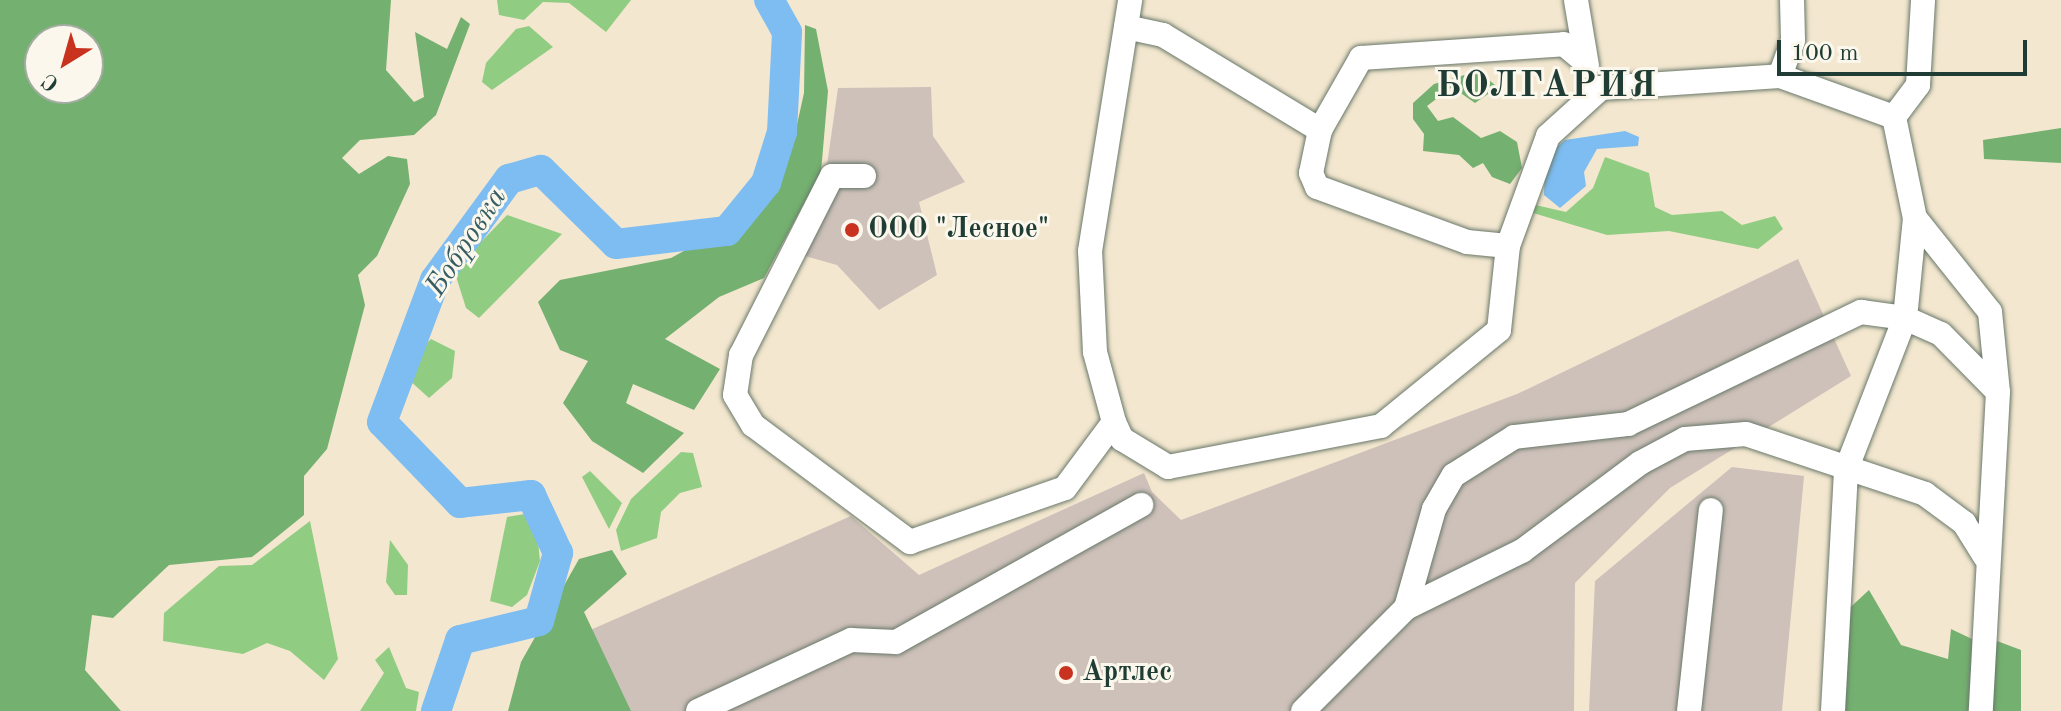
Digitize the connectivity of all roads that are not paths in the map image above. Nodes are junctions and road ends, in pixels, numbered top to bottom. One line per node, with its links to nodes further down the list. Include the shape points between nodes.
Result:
1 (1130, 0): 5 (street)
2 (1576, 0): 6 (street)
3 (1792, 0): 7 (street, via 1793,40)
4 (1923, 0): 9 (street, via 1918,85)
5 (1126, 27): 10 (street, via 1163,35); 16 (street, via 1090,251 1095,352)
6 (1582, 59): 8 (street); 10 (street, via 1564,44 1361,58)
7 (1780, 76): 8 (street); 9 (street)
8 (1601, 88): 13 (street, via 1548,136)
9 (1894, 117): 12 (street)
10 (1320, 130): 13 (street, via 1311,173 1317,187 1467,242)
11 (864, 176): 16 (street, via 832,176 741,355 735,395 753,425 910,542 1065,488)
12 (1915, 218): 14 (street); 15 (street, via 1990,312)
13 (1508, 246): 16 (street, via 1499,330 1381,426 1168,467 1122,439)
14 (1905, 318): 15 (street, via 1941,334); 17 (street); 21 (street, via 1861,312 1628,424 1514,437 1454,475 1434,509)
15 (1998, 392): 20 (street)
16 (1114, 422)
17 (1846, 470): 20 (street, via 1925,494 1964,523); 21 (street, via 1746,434 1685,439 1640,463 1522,551); 25 (street)
18 (1141, 505): 22 (street, via 896,642 851,640)
19 (1711, 510): 24 (street)
20 (1985, 557): 26 (street)
21 (1406, 608): 23 (street)
22 (698, 711)
23 (1303, 711)
24 (1689, 711)
25 (1833, 711)
26 (1981, 711)

